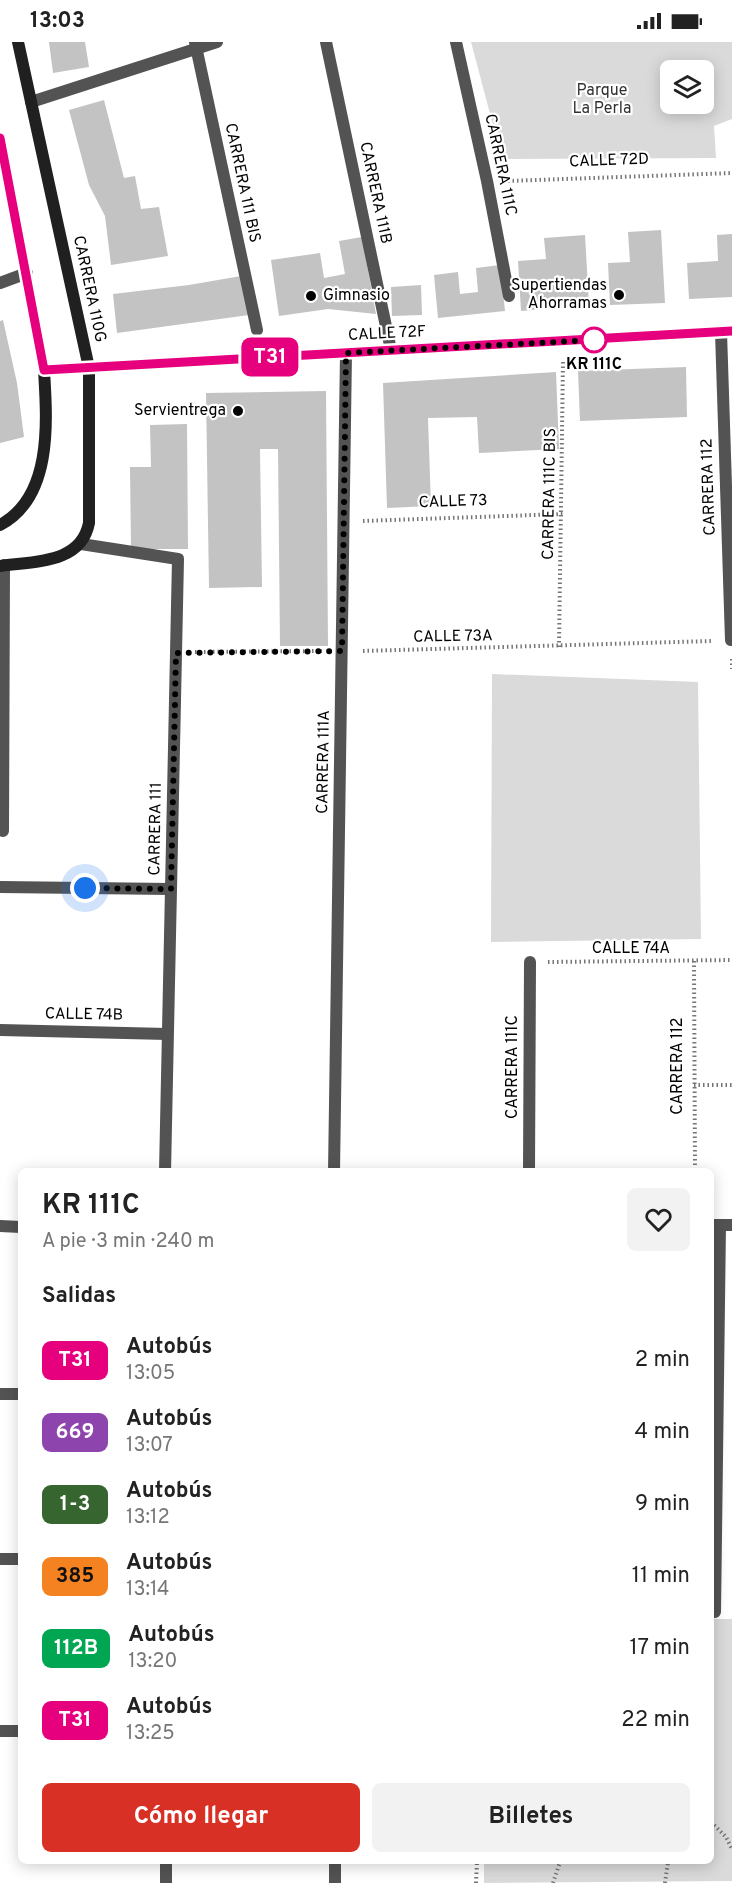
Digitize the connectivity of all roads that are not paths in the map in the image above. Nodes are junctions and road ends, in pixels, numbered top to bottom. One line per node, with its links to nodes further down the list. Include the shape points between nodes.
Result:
1 (18, 42): 6 (main road, CARRERA 110G)
2 (217, 42): 5 (street)
3 (326, 42): 13 (street, CARRERA 111B)
4 (456, 42): 10 (street, CARRERA 111C)
5 (196, 45): 6 (street); 11 (street, CARRERA 111 BIS)
6 (31, 102): 15 (main road, CARRERA 110G)
7 (0, 143): 8 (main road)
8 (27, 273): 9 (street); 16 (main road)
9 (0, 283)
10 (509, 296)
11 (257, 330)
12 (726, 332): 13 (main road, CALLE 72F); 20 (street, CARRERA 112)
13 (391, 350): 14 (main road, CALLE 72F)
14 (346, 353): 15 (main road, CALLE 72F); 28 (street, CARRERA 111A)
15 (89, 368): 16 (main road, CALLE 72F); 18 (main road, CARRERA 110G, via 90,523)
16 (44, 370): 17 (main road, via 46,407 41,465 27,503)
17 (0, 525)
18 (81, 544): 19 (main road, via 64,556); 23 (street, CARRERA 111, via 178,560)
19 (2, 566): 21 (street)
20 (731, 640)
21 (3, 831)
22 (0, 887): 23 (street)
23 (171, 889): 26 (street, CARRERA 111)
24 (530, 962): 29 (street, CARRERA 111C)
25 (0, 1030): 26 (street, CALLE 74B)
26 (167, 1034): 27 (street, CARRERA 111)
27 (165, 1168)
28 (334, 1168)
29 (529, 1168)
30 (721, 1225): 37 (street)
31 (0, 1226): 32 (street)
32 (18, 1227)
33 (0, 1394): 34 (street)
34 (18, 1394)
35 (0, 1558): 36 (street)
36 (18, 1559)
37 (715, 1612)
38 (0, 1731): 39 (street)
39 (18, 1731)
40 (166, 1864): 42 (street)
41 (335, 1864): 43 (street)
42 (166, 1883)
43 (335, 1883)

